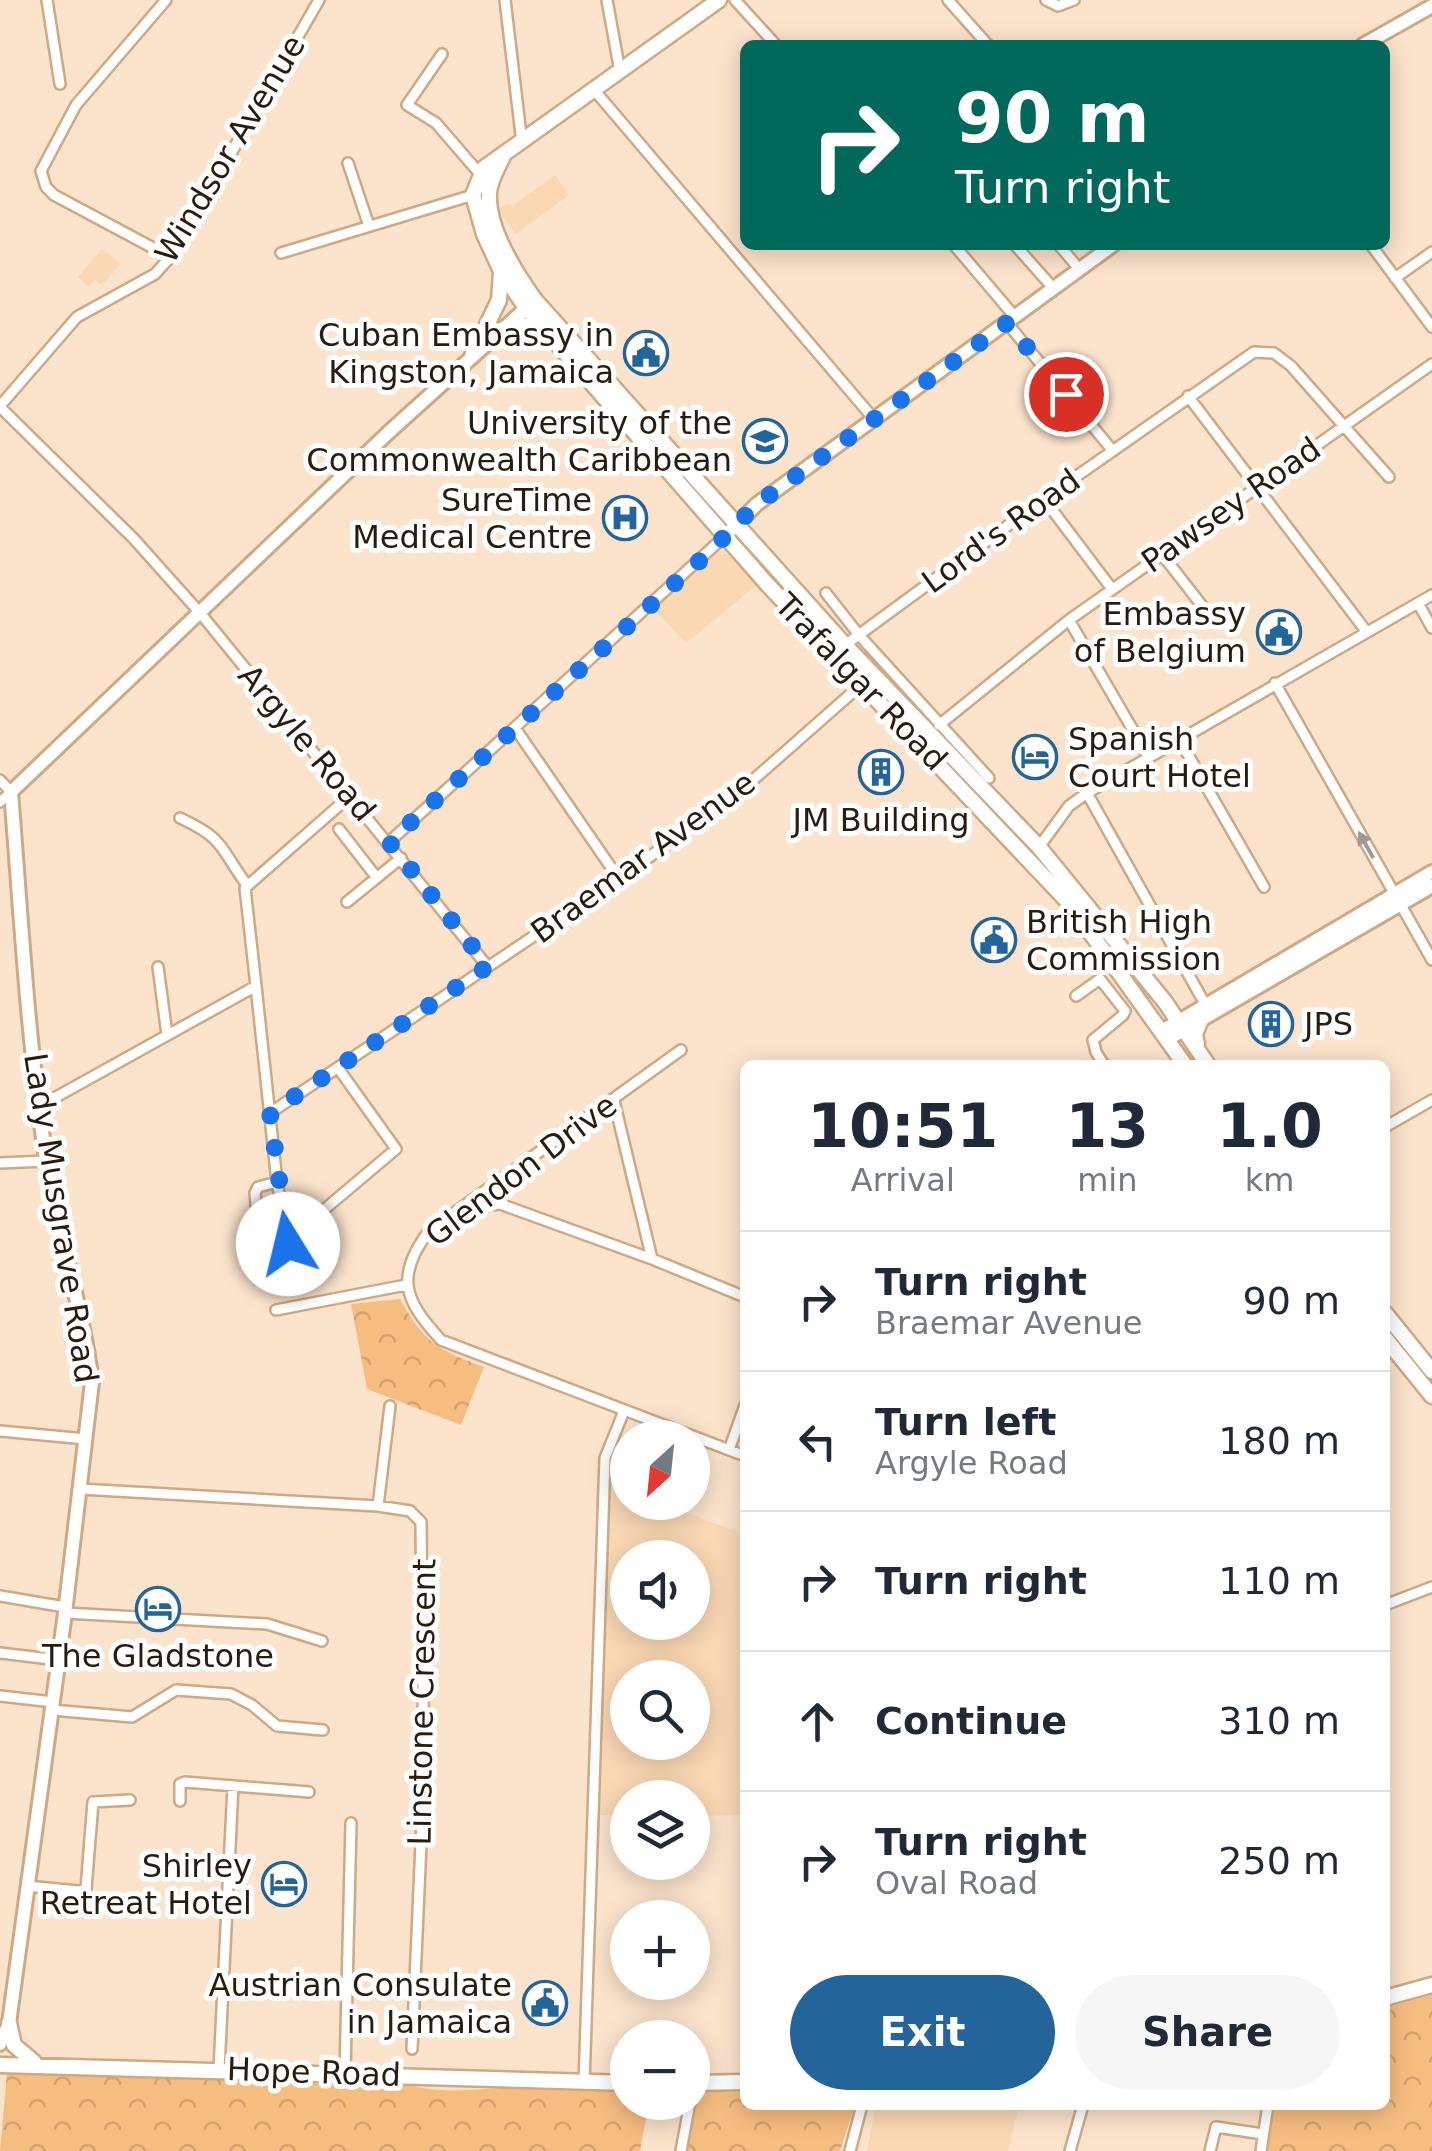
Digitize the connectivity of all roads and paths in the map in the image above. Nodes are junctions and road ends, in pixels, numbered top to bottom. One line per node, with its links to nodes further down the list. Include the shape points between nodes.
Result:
1 (47, 0): 17 (street)
2 (166, 0): 32 (street, via 76,105 41,171 54,195)
3 (319, 0): 32 (street, Windsor Avenue)
4 (505, 0): 19 (street)
5 (608, 0): 16 (street)
6 (719, 0): 16 (main road)
7 (735, 0): 12 (street)
8 (948, 0): 13 (street)
9 (1046, 0): 10 (street, via 1058,6)
10 (1074, 0)
11 (1432, 6): 14 (main road)
12 (771, 40)
13 (984, 40)
14 (1372, 40)
15 (442, 54): 22 (street, via 408,106 436,123)
16 (620, 72): 18 (main road)
17 (60, 84)
18 (595, 91): 19 (main road); 46 (street)
19 (522, 142): 20 (main road)
20 (504, 156): 22 (main road); 37 (main road, via 490,186 490,204)
21 (348, 163): 24 (street)
22 (480, 174): 23 (main road)
23 (474, 195): 24 (street); 34 (main road)
24 (369, 226): 31 (street)
25 (958, 250): 38 (street)
26 (1019, 250): 36 (street)
27 (1062, 250): 33 (street)
28 (1106, 250): 33 (main road)
29 (1374, 250): 35 (street)
30 (1432, 252): 35 (street)
31 (282, 254)
32 (170, 258): 45 (street, Windsor Avenue, via 155,274 70,324)
33 (1080, 270): 36 (main road)
34 (501, 271): 37 (main road); 42 (main road, via 500,300)
35 (1395, 278): 39 (street)
36 (1054, 289): 38 (main road)
37 (531, 304): 40 (main road); 41 (main road, Trafalgar Road); 52 (main road, Trafalgar Road)
38 (1011, 320): 46 (main road); 48 (street)
39 (1432, 327)
40 (501, 330): 41 (main road, via 530,326); 42 (main road)
41 (561, 349): 53 (main road, Trafalgar Road)
42 (472, 356): 59 (main road)
43 (1432, 364): 47 (street, Pawsey Road)
44 (1188, 396): 47 (street, Lord's Road, via 1254,352 1274,353); 48 (street, Lord's Road); 50 (street)
45 (0, 407): 59 (street, Argyle Road)
46 (874, 418): 52 (main road)
47 (1344, 426): 49 (street, Lord's Road); 50 (street, Pawsey Road)
48 (1113, 450): 51 (street, Lord's Road)
49 (1390, 477)
50 (1258, 485): 54 (street, Pawsey Road); 63 (street)
51 (1044, 499): 55 (street); 64 (street, Lord's Road)
52 (737, 524): 53 (main road); 65 (main road, Trafalgar Road)
53 (725, 536): 67 (main road, Trafalgar Road); 69 (street)
54 (1162, 553): 55 (street, Pawsey Road); 61 (street)
55 (1112, 589): 60 (street, Pawsey Road)
56 (826, 593): 64 (street)
57 (1432, 595): 58 (street)
58 (1418, 604): 62 (street); 63 (street)
59 (201, 614): 75 (street, Argyle Road); 76 (main road)
60 (1068, 620): 68 (street, Pawsey Road); 71 (street)
61 (1214, 621)
62 (1432, 628)
63 (1366, 631): 66 (street)
64 (858, 635): 65 (street, Lord's Road); 68 (street)
65 (845, 645): 80 (main road, Trafalgar Road)
66 (1275, 683): 70 (street); 88 (street, one-way to 66)
67 (862, 684): 84 (street, Braemar Avenue, via 744,788); 98 (main road, Trafalgar Road, via 1070,904)
68 (940, 724): 72 (street)
69 (514, 728): 79 (street); 84 (street)
70 (1178, 739): 71 (street); 87 (street)
71 (1148, 756): 74 (street)
72 (989, 778)
73 (0, 780): 76 (street)
74 (1087, 793): 80 (street); 96 (street)
75 (350, 796): 79 (street, Argyle Road); 85 (street)
76 (5, 797): 108 (main road, Lady Musgrave Road)
77 (180, 818): 85 (street, via 222,845)
78 (339, 829): 83 (street)
79 (389, 842): 81 (street, Argyle Road)
80 (1038, 847): 95 (main road)
81 (401, 858): 83 (street); 91 (street, Argyle Road)
82 (1432, 872): 88 (main road)
83 (376, 878): 89 (street)
84 (619, 880): 91 (street, Braemar Avenue)
85 (247, 885): 93 (street)
86 (1432, 886): 88 (main road)
87 (1264, 888)
88 (1397, 900): 90 (street); 96 (main road)
89 (347, 902)
90 (1432, 960)
91 (488, 966): 105 (street, Braemar Avenue)
92 (158, 967): 99 (street)
93 (256, 986): 99 (street); 109 (street)
94 (1076, 996): 101 (street, via 1100,980 1125,1010 1093,1040)
95 (1165, 1002): 96 (main road, via 1178,1011); 97 (main road)
96 (1202, 1010): 97 (main road); 103 (main road, via 1195,1034)
97 (1182, 1024): 98 (main road); 104 (main road)
98 (1165, 1035): 102 (main road, Trafalgar Road)
99 (168, 1036): 108 (street)
100 (681, 1050): 107 (street, Glendon Drive)
101 (1101, 1060)
102 (1182, 1060)
103 (1205, 1060)
104 (1205, 1060)
105 (338, 1068): 109 (street, Braemar Avenue); 114 (street, via 396,1150)
106 (1432, 1100): 110 (street)
107 (614, 1101): 115 (street, Glendon Drive); 116 (street)
108 (38, 1107): 111 (main road, Lady Musgrave Road)
109 (270, 1113): 113 (street)
110 (1390, 1124)
111 (46, 1160): 112 (street); 128 (main road, Lady Musgrave Road, via 88,1347)
112 (0, 1163)
113 (277, 1182): 113 (street, via 288,1244 263,1250 255,1193)
114 (326, 1208)
115 (464, 1208): 116 (street, via 500,1204); 117 (street, Glendon Drive, via 415,1249)
116 (652, 1259): 118 (street)
117 (406, 1285): 119 (street); 125 (street, Glendon Drive, via 416,1314 441,1340)
118 (740, 1295)
119 (276, 1310)
120 (1390, 1319): 122 (main road)
121 (1390, 1344): 123 (main road)
122 (1432, 1371)
123 (1432, 1396)
124 (390, 1406): 132 (street)
125 (624, 1411): 129 (street); 159 (street, via 605,1458)
126 (740, 1419): 129 (street)
127 (0, 1431): 128 (street)
128 (86, 1440): 131 (main road, Lady Musgrave Road)
129 (729, 1450): 130 (street)
130 (740, 1454)
131 (80, 1489): 132 (street, Linstone Crescent); 136 (main road, Lady Musgrave Road)
132 (378, 1506): 153 (street, Linstone Crescent, via 410,1511 424,1530 424,1774)
133 (1432, 1587): 135 (street)
134 (0, 1596): 136 (street)
135 (1390, 1603)
136 (65, 1610): 137 (street, via 267,1624); 139 (main road, Lady Musgrave Road)
137 (322, 1641)
138 (0, 1652): 139 (street)
139 (59, 1660): 141 (main road, Lady Musgrave Road)
140 (0, 1696): 141 (street)
141 (52, 1706): 142 (street, via 132,1717 176,1690 213,1693 242,1699 277,1726); 148 (main road, Lady Musgrave Road)
142 (322, 1730)
143 (232, 1786): 144 (street); 146 (street, via 182,1783); 156 (street)
144 (309, 1792)
145 (130, 1800): 148 (street, via 93,1802 86,1888)
146 (180, 1800)
147 (350, 1823): 157 (street)
148 (27, 1886): 151 (main road, Lady Musgrave Road)
149 (1432, 1985): 150 (main road)
150 (1390, 1997)
151 (9, 2023): 152 (main road, Lady Musgrave Road); 155 (main road, via 21,2054)
152 (0, 2044)
153 (412, 2049)
154 (0, 2064): 155 (main road, Hope Road)
155 (41, 2064): 156 (main road, Hope Road)
156 (219, 2069): 157 (main road, Hope Road)
157 (345, 2073): 159 (main road, Hope Road)
158 (740, 2082): 161 (main road)
159 (584, 2083): 160 (main road, Hope Road)
160 (610, 2083)
161 (710, 2083)
162 (861, 2110): 168 (street)
163 (1082, 2110): 169 (street)
164 (1267, 2110): 166 (street)
165 (687, 2120): 167 (street)
166 (1264, 2134): 170 (street, via 1216,2127); 171 (street)
167 (681, 2151)
168 (850, 2151)
169 (1070, 2151)
170 (1210, 2151)
171 (1261, 2151)

